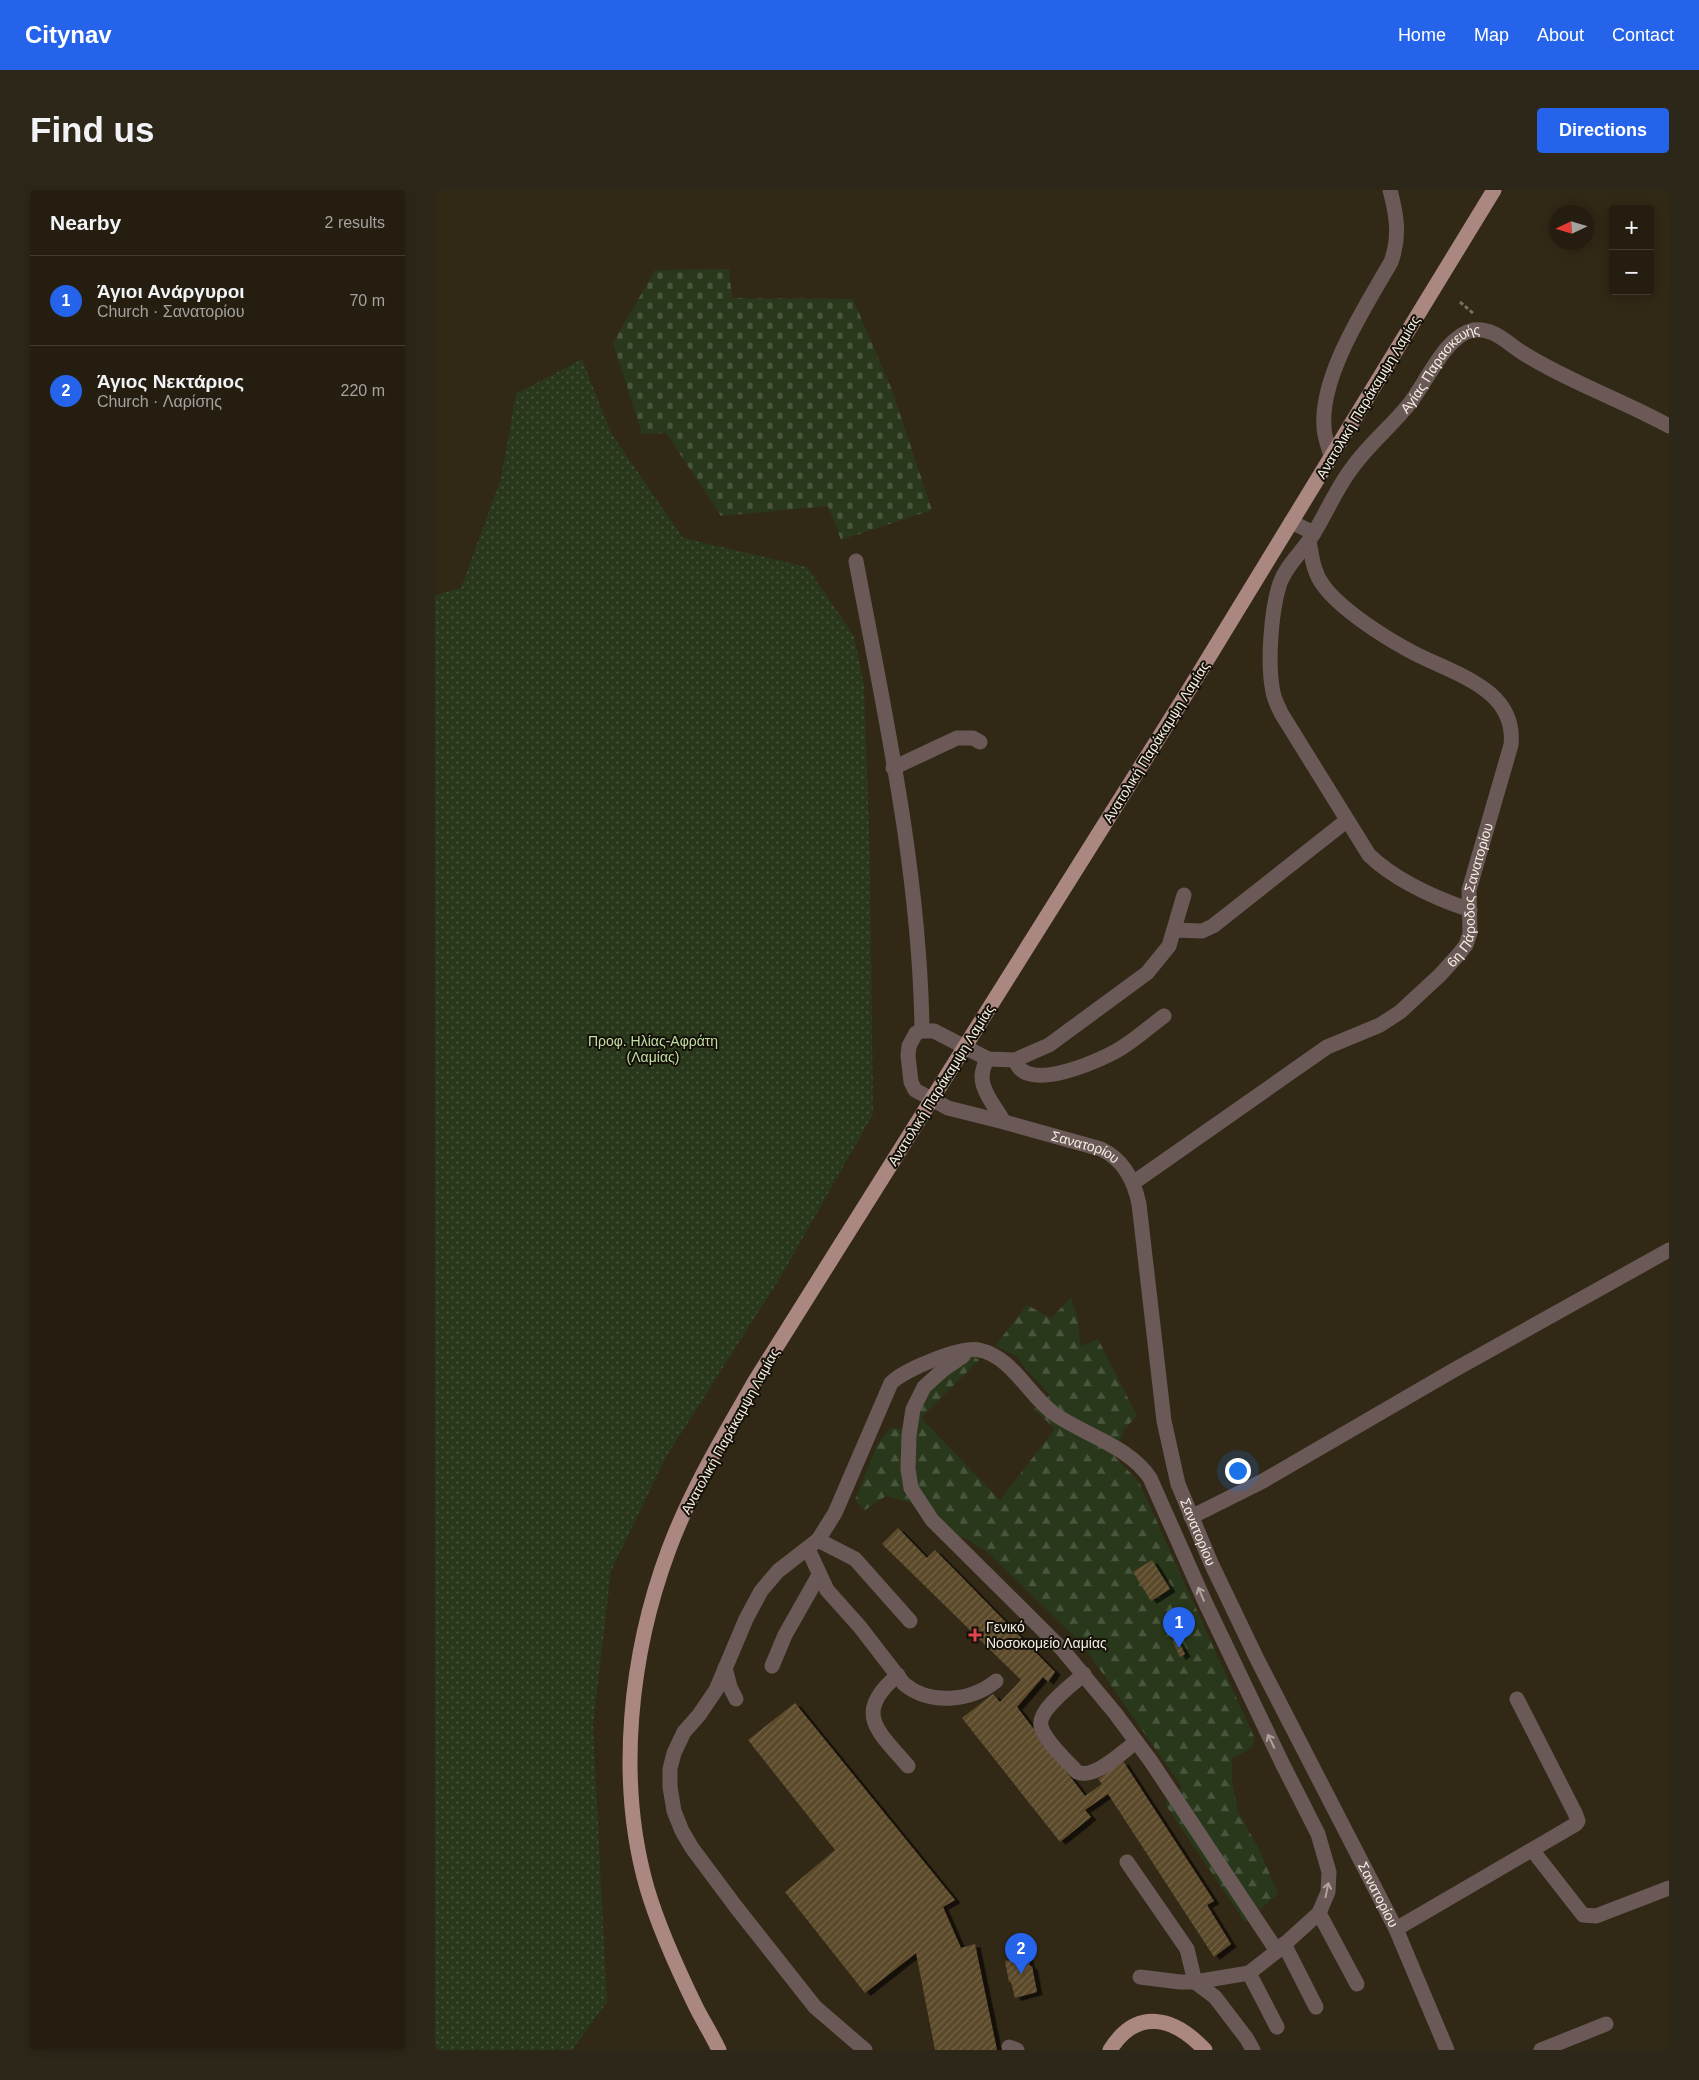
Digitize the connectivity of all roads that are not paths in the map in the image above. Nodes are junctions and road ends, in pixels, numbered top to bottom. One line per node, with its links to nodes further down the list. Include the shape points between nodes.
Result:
1 (1390, 190): 4 (street, via 1398,222 1396,250 1348,338 1335,371 1324,410 1324,428)
2 (1494, 190): 4 (main road, Ανατολική Παράκαμψη Λαμίας)
3 (1669, 426): 6 (street, Αγίας Παρασκευής, via 1539,362 1494,333 1473,330 1459,337 1441,357 1411,402 1364,452 1342,482)
4 (1331, 457): 5 (main road, Ανατολική Παράκαμψη Λαμίας)
5 (1291, 522): 6 (street); 16 (main road, Ανατολική Παράκαμψη Λαμίας)
6 (1311, 538): 12 (street, Αγίας Παρασκευής, via 1286,570 1275,600 1271,659 1275,700 1369,855 1384,868 1420,888); 12 (street, 6η Πάροδος Σανατορίου, via 1313,566 1327,590 1398,644 1483,687 1509,719 1513,730 1511,745 1469,890)
7 (856, 561): 9 (street)
8 (980, 742): 9 (street, via 973,738 957,738)
9 (893, 768): 15 (street, via 915,907)
10 (1341, 825): 13 (street, via 1213,926 1202,931)
11 (1184, 895): 13 (street)
12 (1470, 910): 20 (street, 6η Πάροδος Σανατορίου, via 1470,933 1463,949 1440,976 1400,1012 1381,1024 1327,1047)
13 (1174, 930): 18 (street, via 1169,946 1159,960 1132,986 1049,1046)
14 (1164, 1016): 18 (street, via 1108,1056 1054,1074 1027,1075)
15 (922, 1030): 16 (street, via 934,1031); 19 (street, Σανατορίου, via 916,1033 909,1046 909,1073 915,1090 948,1108)
16 (965, 1047): 17 (street); 53 (main road, Ανατολική Παράκαμψη Λαμίας, via 781,1338 726,1433 669,1548 650,1608 637,1670 633,1711 631,1783 635,1829 654,1911 696,2008)
17 (988, 1059): 18 (street); 19 (street, via 982,1068 981,1078)
18 (1015, 1060)
19 (1004, 1122): 20 (street, Σανατορίου, via 1101,1149 1120,1162)
20 (1133, 1183): 23 (street, Σανατορίου, via 1139,1204 1157,1372)
21 (1669, 1250): 25 (street, via 1263,1482)
22 (978, 1349): 24 (street, via 1003,1362 1051,1411 1135,1460); 26 (street, via 951,1354 905,1373 891,1383 835,1513); 31 (street, via 960,1357 924,1387 913,1409 908,1470 911,1488 932,1520)
23 (1173, 1466): 24 (street); 25 (street, Σανατορίου)
24 (1150, 1478): 41 (street, one-way to 24, via 1328,1892 1329,1872 1318,1834 1205,1602)
25 (1191, 1517): 42 (street, Σανατορίου, via 1257,1659)
26 (813, 1544): 27 (street); 28 (street, via 855,1558); 30 (street, via 778,1571 761,1591)
27 (819, 1575): 29 (street, via 785,1635); 32 (street, via 832,1597)
28 (910, 1621)
29 (772, 1666)
30 (725, 1668): 34 (street); 54 (street, via 716,1690 684,1732 674,1753 670,1787 675,1811 692,1848 736,1908 815,2007)
31 (1084, 1674): 36 (street); 36 (street, via 1043,1713 1040,1724 1044,1733 1077,1772 1084,1774 1093,1773)
32 (898, 1675): 33 (street, via 920,1694 944,1698 959,1698 979,1692); 37 (street, via 875,1700 873,1717 880,1733)
33 (996, 1681)
34 (736, 1699)
35 (1517, 1699): 38 (street, via 1578,1821)
36 (1136, 1742): 43 (street)
37 (908, 1766)
38 (1533, 1851): 40 (street, via 1583,1914 1596,1916); 42 (street)
39 (1127, 1862): 47 (street, via 1187,1949)
40 (1669, 1888)
41 (1319, 1913): 43 (street); 48 (street)
42 (1396, 1929): 58 (street, Σανατορίου)
43 (1281, 1948): 44 (street); 50 (street)
44 (1249, 1973): 46 (street); 52 (street)
45 (1140, 1977): 47 (street)
46 (1225, 1977): 47 (street); 49 (street)
47 (1195, 1982): 49 (street)
48 (1357, 1984)
49 (1215, 1997): 57 (street)
50 (1316, 2007)
51 (1606, 2024): 59 (street)
52 (1277, 2027)
53 (719, 2047)
54 (865, 2050)
55 (1110, 2050): 56 (main road, via 1125,2031 1150,2022 1179,2028)
56 (1205, 2050)
57 (1253, 2050)
58 (1447, 2050)
59 (1541, 2050)

